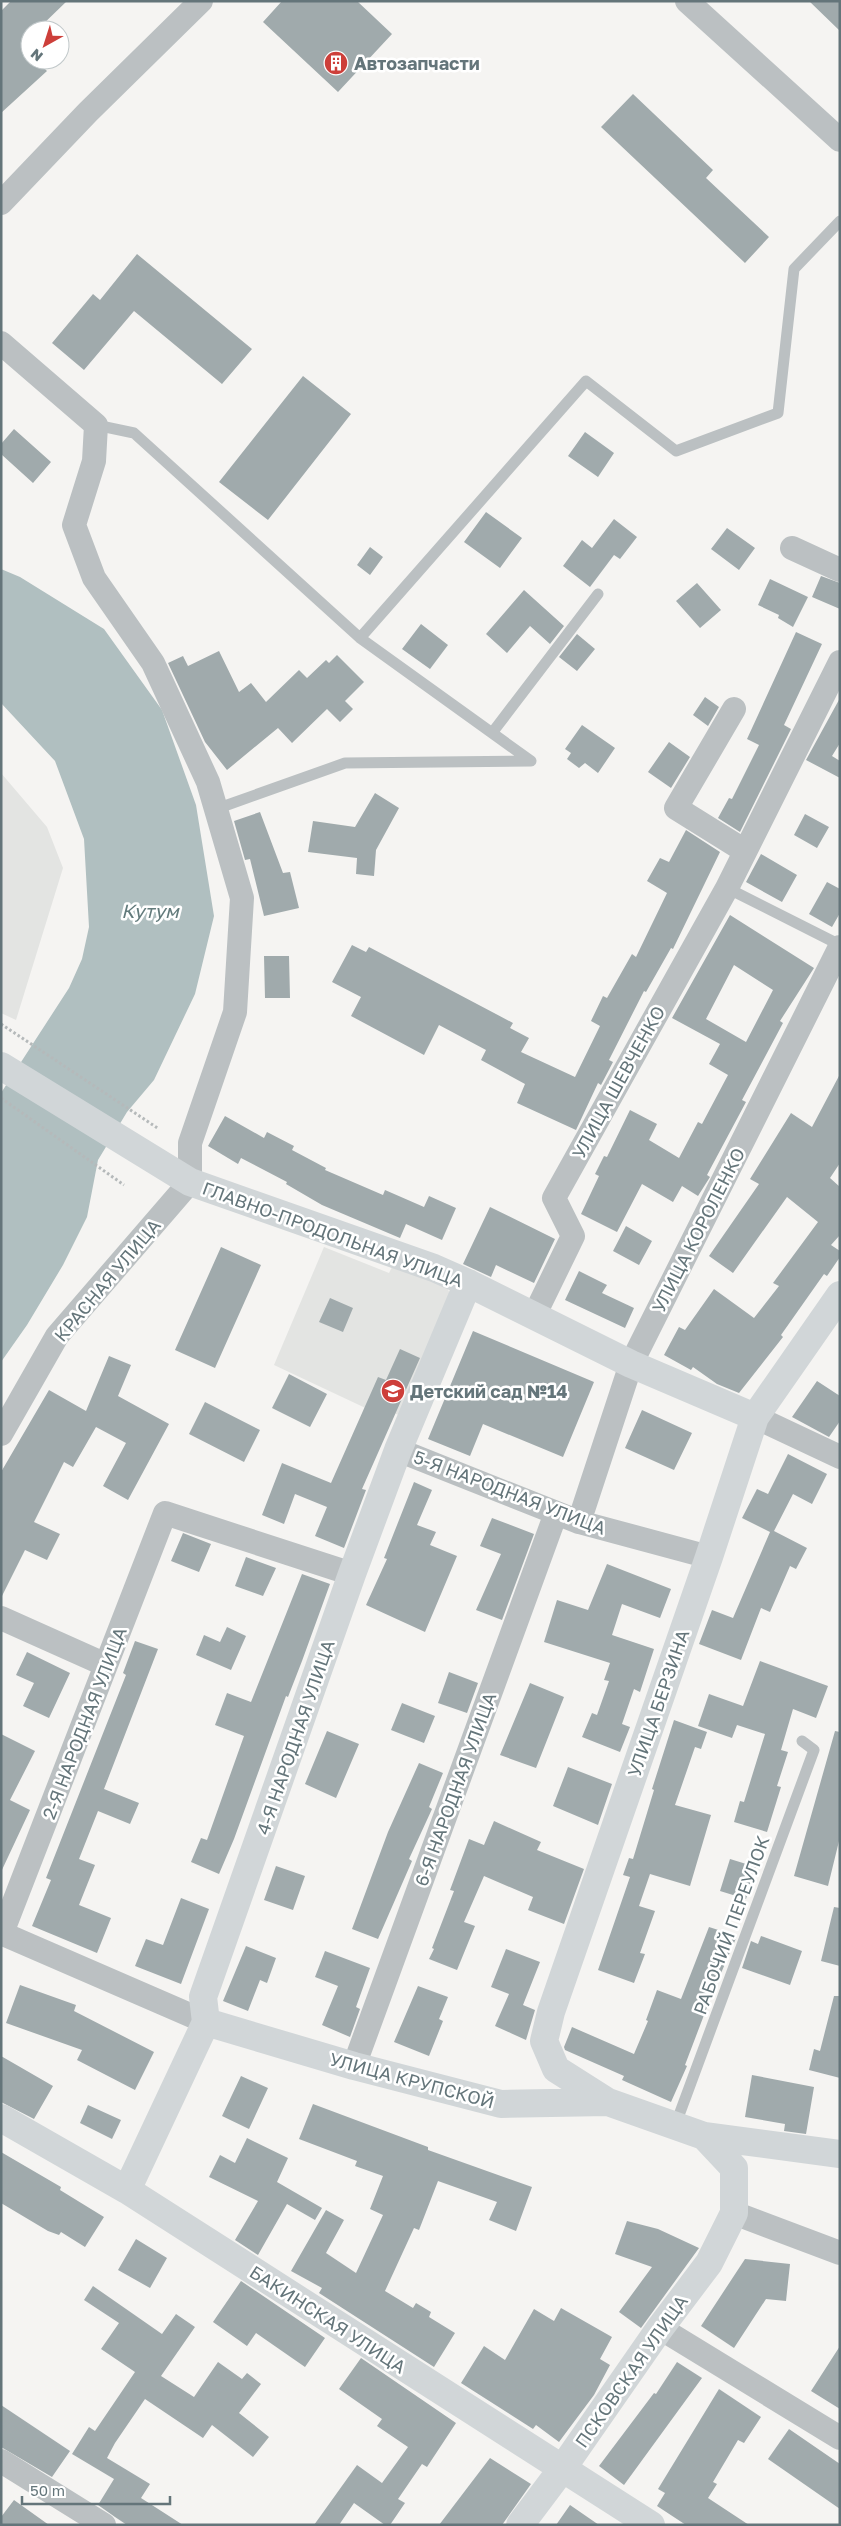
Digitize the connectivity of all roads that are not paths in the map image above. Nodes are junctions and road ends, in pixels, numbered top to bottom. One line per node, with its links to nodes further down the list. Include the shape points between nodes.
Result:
1 (201, 1): 4 (street)
2 (687, 1): 3 (street)
3 (840, 140)
4 (1, 203)
5 (840, 221): 11 (lane, via 794,269 778,413 676,451 586,382)
6 (1, 343): 7 (street)
7 (96, 425): 11 (lane, via 134,433); 15 (street, via 94,461 74,525 94,578 153,663 208,782)
8 (792, 548): 9 (street)
9 (840, 570)
10 (598, 594): 14 (lane)
11 (360, 638): 14 (lane)
12 (840, 662): 16 (street, УЛИЦА ШЕВЧЕНКО)
13 (734, 709): 16 (street, via 676,808)
14 (492, 733): 15 (lane, via 531,761 345,763)
15 (216, 809): 20 (street, via 242,898 235,1012 190,1143)
16 (745, 851): 17 (street, УЛИЦА ШЕВЧЕНКО)
17 (727, 888): 18 (lane); 23 (street, УЛИЦА ШЕВЧЕНКО, via 554,1198 573,1236)
18 (840, 946): 24 (street, УЛИЦА КОРОЛЕНКО)
19 (1, 1066): 20 (street, ГЛАВНО-ПРОДОЛЬНАЯ УЛИЦА)
20 (190, 1182): 21 (street, ГЛАВНО-ПРОДОЛЬНАЯ УЛИЦА); 26 (street, КРАСНАЯ УЛИЦА, via 57,1336)
21 (468, 1283): 23 (street, ГЛАВНО-ПРОДОЛЬНАЯ УЛИЦА); 27 (street, 4-Я НАРОДНАЯ УЛИЦА)
22 (840, 1294): 25 (street, УЛИЦА БЕРЗИНА)
23 (534, 1316): 24 (street, ГЛАВНО-ПРОДОЛЬНАЯ УЛИЦА)
24 (631, 1364): 25 (street, ГЛАВНО-ПРОДОЛЬНАЯ УЛИЦА); 30 (street, УЛИЦА КОРОЛЕНКО)
25 (755, 1417): 28 (street, ГЛАВНО-ПРОДОЛЬНАЯ УЛИЦА); 31 (street, УЛИЦА БЕРЗИНА)
26 (1, 1434)
27 (398, 1450): 29 (street, 5-Я НАРОДНАЯ УЛИЦА); 32 (street, 4-Я НАРОДНАЯ УЛИЦА)
28 (840, 1457)
29 (556, 1512): 30 (street, 5-Я НАРОДНАЯ УЛИЦА); 38 (street, 6-Я НАРОДНАЯ УЛИЦА)
30 (579, 1522): 31 (street, 5-Я НАРОДНАЯ УЛИЦА)
31 (709, 1557): 39 (street, УЛИЦА БЕРЗИНА, via 551,2012 544,2041 556,2069)
32 (352, 1574): 34 (street, 2-Я НАРОДНАЯ УЛИЦА, via 165,1513); 37 (street, 4-Я НАРОДНАЯ УЛИЦА, via 203,1997)
33 (1, 1618): 34 (street)
34 (106, 1665): 36 (street, 2-Я НАРОДНАЯ УЛИЦА)
35 (802, 1741): 41 (lane, РАБОЧИЙ ПЕРЕУЛОК, via 814,1750)
36 (2, 1933): 37 (street, УЛИЦА КРУПСКОЙ)
37 (206, 2022): 38 (street, УЛИЦА КРУПСКОЙ); 44 (street)
38 (354, 2066): 39 (street, УЛИЦА КРУПСКОЙ, via 501,2104)
39 (608, 2102): 41 (street, УЛИЦА КРУПСКОЙ)
40 (1, 2118): 44 (street, БАКИНСКАЯ УЛИЦА)
41 (676, 2126): 42 (street, УЛИЦА КРУПСКОЙ)
42 (704, 2136): 43 (street, УЛИЦА КРУПСКОЙ); 45 (street, via 734,2168)
43 (840, 2154)
44 (127, 2190): 50 (street, БАКИНСКАЯ УЛИЦА)
45 (734, 2213): 46 (street); 47 (street, ПСКОВСКАЯ УЛИЦА, via 709,2262)
46 (840, 2253)
47 (660, 2328): 48 (street); 50 (street, ПСКОВСКАЯ УЛИЦА)
48 (840, 2438)
49 (1, 2460): 51 (street)
50 (562, 2469): 52 (street, ПСКОВСКАЯ УЛИЦА); 53 (street, БАКИНСКАЯ УЛИЦА)
51 (104, 2525)
52 (520, 2525)
53 (651, 2525)

